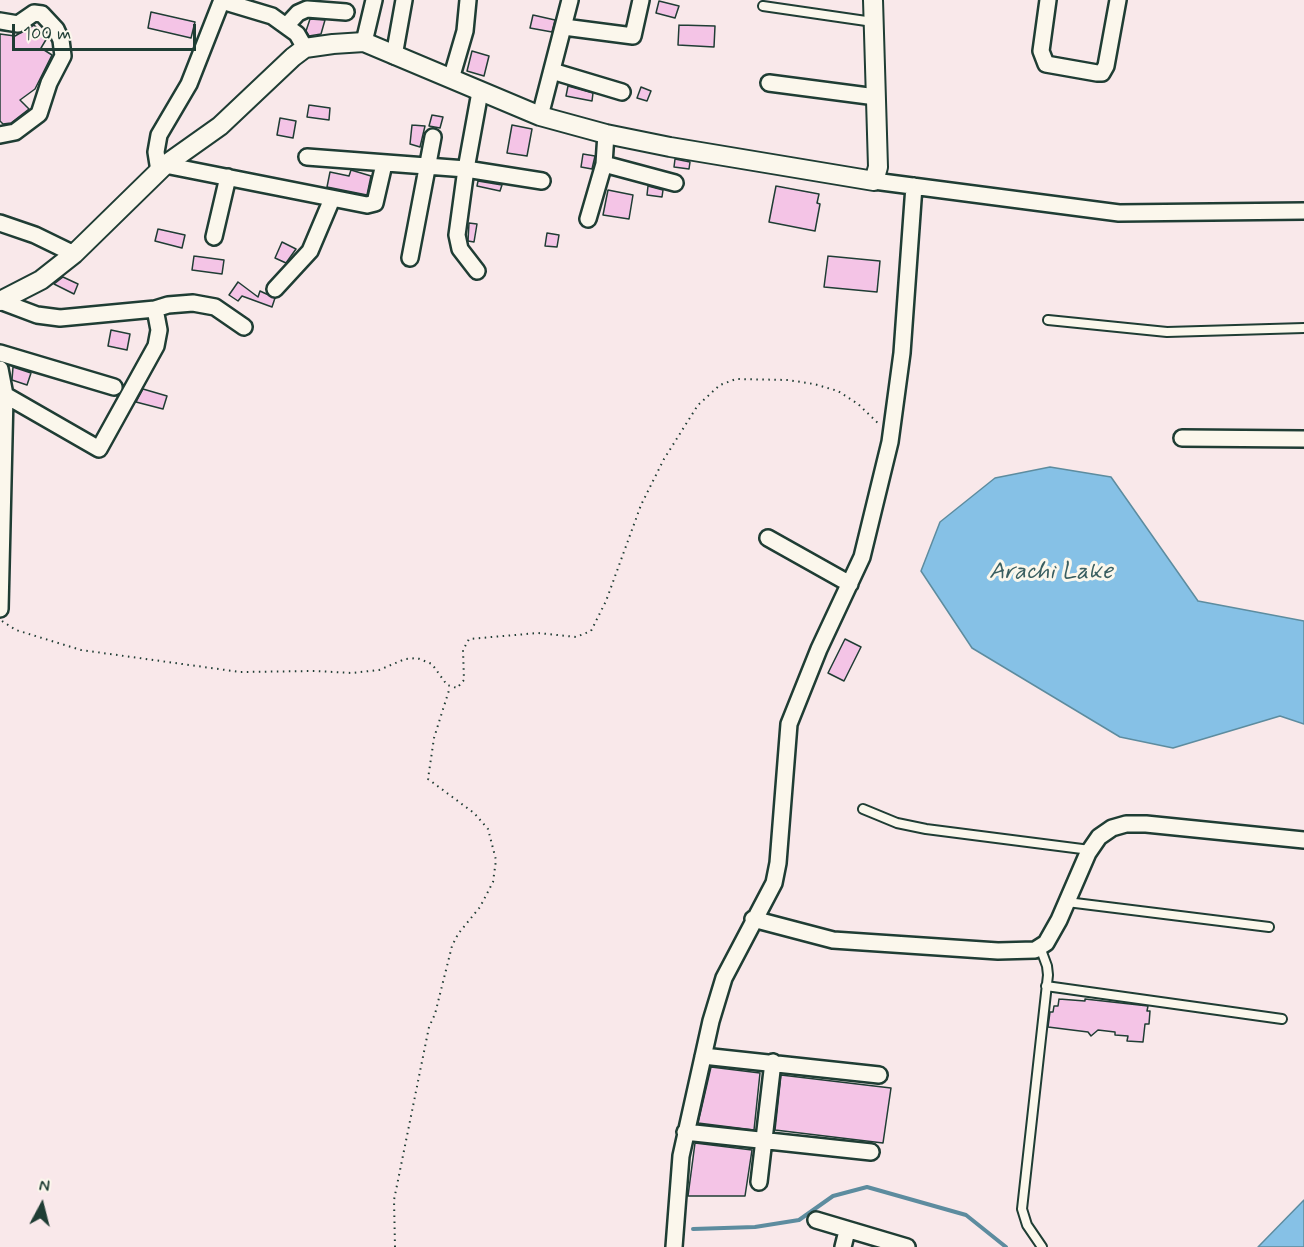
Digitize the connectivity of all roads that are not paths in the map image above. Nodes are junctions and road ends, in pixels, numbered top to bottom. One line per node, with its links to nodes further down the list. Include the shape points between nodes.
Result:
1 (374, 0): 16 (street)
2 (404, 0): 18 (street)
3 (468, 0): 20 (street, via 465,32)
4 (570, 0): 15 (street)
5 (641, 0): 15 (street, via 633,36)
6 (873, 0): 13 (street)
7 (1048, 0): 8 (street, via 1041,51 1046,64 1102,73)
8 (1118, 0)
9 (222, 1): 14 (street, via 272,16); 33 (street, via 189,84 159,135 156,152)
10 (763, 6): 13 (lane)
11 (346, 12): 14 (street, via 307,9)
12 (0, 21): 27 (street, via 18,24 34,13 42,14 56,29 63,56 39,114 15,132)
13 (873, 22): 24 (street)
14 (286, 26): 17 (street, via 297,34)
15 (564, 27): 19 (street)
16 (364, 42): 17 (street); 18 (street)
17 (305, 48): 33 (street, via 220,126)
18 (394, 56): 20 (street)
19 (552, 71): 23 (street); 25 (street)
20 (451, 79): 22 (street)
21 (769, 83): 24 (street)
22 (480, 92): 25 (street); 34 (street)
23 (622, 92)
24 (876, 97): 37 (street, via 878,166)
25 (540, 116): 26 (street)
26 (606, 134): 31 (street); 37 (street)
27 (0, 135)
28 (433, 137): 32 (street)
29 (307, 157): 30 (street)
30 (384, 164): 32 (street); 40 (street, via 375,203)
31 (604, 164): 38 (street); 42 (street)
32 (427, 167): 34 (street); 46 (street)
33 (162, 168): 35 (street); 45 (street)
34 (466, 169): 36 (street); 47 (street, via 458,243)
35 (228, 177): 40 (street); 44 (street)
36 (542, 181)
37 (874, 181): 39 (street)
38 (675, 183)
39 (914, 186): 41 (street, via 1119,213); 61 (street, via 904,331 891,435 872,522)
40 (332, 199): 48 (street, via 310,251)
41 (1304, 211)
42 (588, 219)
43 (0, 223): 45 (street)
44 (214, 237)
45 (74, 254): 49 (street, via 41,280)
46 (410, 258)
47 (477, 271)
48 (275, 290)
49 (0, 301): 50 (street, via 37,315 60,318)
50 (156, 309): 52 (street, via 193,303 215,307); 57 (street, via 156,346 99,449)
51 (1048, 320): 53 (lane, via 1167,332)
52 (244, 327)
53 (1304, 328)
54 (0, 353): 56 (street)
55 (0, 369): 57 (street)
56 (114, 387)
57 (5, 395): 62 (street)
58 (1182, 438): 59 (street)
59 (1304, 440)
60 (768, 538): 61 (street)
61 (850, 584): 67 (street, via 789,724 778,863 774,883)
62 (0, 609)
63 (863, 809): 65 (lane, via 897,823 926,829)
64 (1304, 840): 65 (street, via 1126,824 1099,837)
65 (1090, 850): 66 (street)
66 (1067, 902): 68 (lane); 69 (street, via 1046,943)
67 (753, 919): 69 (street, via 833,940 998,951); 72 (street, via 724,978)
68 (1269, 927)
69 (1040, 947): 70 (lane, via 1047,966)
70 (1046, 986): 71 (lane); 84 (lane, via 1022,1209 1027,1225)
71 (1282, 1019)
72 (703, 1056): 73 (street); 75 (street)
73 (773, 1062): 74 (street); 76 (street)
74 (879, 1076)
75 (685, 1132): 76 (street); 81 (street)
76 (764, 1140): 77 (street); 78 (street)
77 (871, 1152)
78 (759, 1182)
79 (816, 1220): 80 (street)
80 (848, 1231): 82 (street); 83 (street)
81 (674, 1247)
82 (843, 1247)
83 (907, 1247)
84 (1042, 1247)

